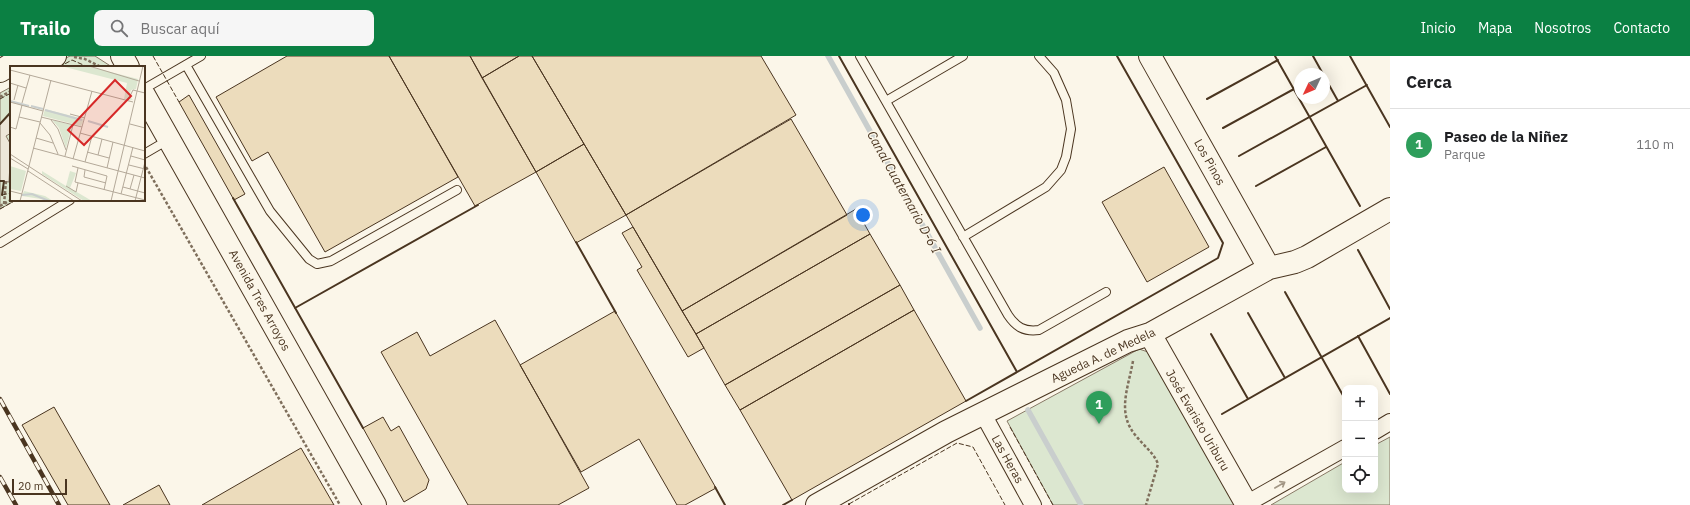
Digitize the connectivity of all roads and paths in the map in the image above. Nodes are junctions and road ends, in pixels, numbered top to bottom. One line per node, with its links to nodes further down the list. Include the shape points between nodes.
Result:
1 (25, 56): 13 (street)
2 (122, 56): 12 (street)
3 (201, 56): 9 (lane)
4 (860, 56): 20 (lane)
5 (963, 56): 20 (lane)
6 (1039, 56): 31 (lane, via 1054,73 1066,100 1071,129 1066,158 1061,170 1046,187)
7 (63, 57): 10 (street); 11 (path, via 80,57)
8 (1154, 57): 33 (street, Los Pinos)
9 (186, 65): 16 (lane); 25 (lane, via 270,211 313,262 322,264 331,261)
10 (38, 66)
11 (99, 66)
12 (127, 66)
13 (0, 71)
14 (10, 81): 15 (street)
15 (0, 87)
16 (145, 88)
17 (10, 92): 18 (path)
18 (0, 97)
19 (145, 97): 21 (street, Avenida Tres Arroyos)
20 (886, 101): 31 (lane)
21 (169, 139): 22 (lane); 42 (street, Avenida Tres Arroyos)
22 (145, 153)
23 (145, 165): 41 (path)
24 (6, 181): 28 (path)
25 (457, 190)
26 (10, 201): 28 (path)
27 (68, 201): 32 (lane)
28 (4, 204): 29 (path)
29 (0, 206)
30 (1390, 209): 33 (street, Agueda A. de Medela, via 1301,260)
31 (963, 237): 34 (lane, via 1008,315 1020,328 1033,331 1044,328)
32 (0, 243)
33 (1269, 268): 35 (street, Agueda A. de Medela)
34 (1106, 292)
35 (1150, 334): 37 (street, Agueda A. de Medela, via 1128,342); 46 (street, José Evaristo Uriburu)
36 (1134, 357): 45 (path, via 1125,415 1129,427 1158,464)
37 (983, 414): 43 (street, Agueda A. de Medela, via 938,436); 44 (street, Las Heras)
38 (1390, 422): 39 (street)
39 (1378, 429)
40 (1342, 450): 46 (street, one-way to 40)
41 (340, 505)
42 (375, 505)
43 (817, 505)
44 (1033, 505)
45 (1146, 505)
46 (1247, 505)

